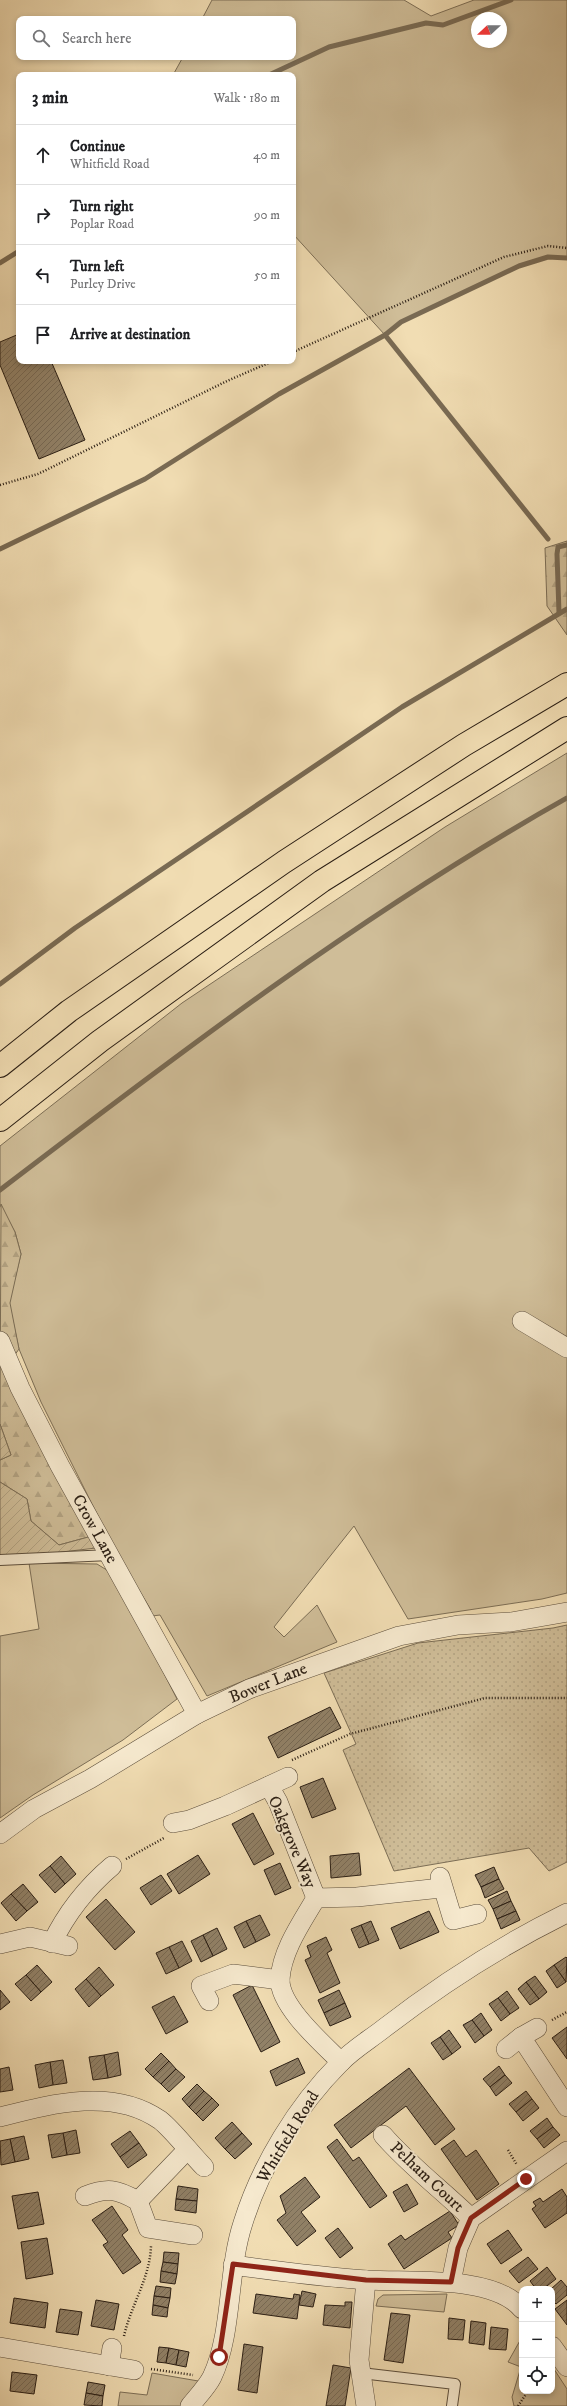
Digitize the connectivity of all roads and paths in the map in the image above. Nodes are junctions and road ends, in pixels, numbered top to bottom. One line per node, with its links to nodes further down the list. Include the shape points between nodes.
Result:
1 (567, 248): 2 (path, via 548,246 504,257)
2 (296, 351)
3 (267, 364): 4 (path, via 38,474)
4 (0, 485)
5 (567, 684): 7 (highway, via 464,745 284,862 69,1011)
6 (567, 728): 8 (highway, via 322,881 100,1041)
7 (0, 1066)
8 (0, 1120)
9 (522, 1321): 11 (street)
10 (0, 1341): 12 (street, Crow Lane, via 20,1388 60,1466)
11 (567, 1348)
12 (110, 1555): 13 (lane); 16 (street, Crow Lane)
13 (0, 1560)
14 (567, 1612): 16 (street, Bower Lane, via 511,1622 458,1625 399,1636 249,1689)
15 (567, 1698): 17 (path, via 485,1698 350,1734 282,1764)
16 (197, 1714): 20 (street, Bower Lane, via 90,1779 34,1809)
17 (288, 1777): 18 (street, Oakgrove Way)
18 (269, 1786): 19 (street, Oakgrove Way); 22 (street, Oakgrove Way, via 278,1802)
19 (181, 1822): 21 (path, via 155,1845)
20 (0, 1834)
21 (112, 1866): 25 (street, via 85,1891 64,1919 60,1945 30,1937)
22 (316, 1898): 24 (street, Oakgrove Way, via 410,1893 419,1881 440,1877 452,1920); 26 (street, Oakgrove Way, via 284,1958)
23 (567, 1913): 31 (street, Whitfield Road, via 516,1938 468,1969 400,2016)
24 (477, 1914)
25 (0, 1944)
26 (280, 1980): 27 (street, via 233,1974); 31 (street, Oakgrove Way, via 284,1995 297,2016)
27 (200, 1993)
28 (537, 2028): 29 (street)
29 (521, 2037): 30 (street); 32 (street)
30 (506, 2048)
31 (341, 2062): 43 (street, Whitfield Road, via 317,2088 263,2173 242,2223)
32 (567, 2107)
33 (0, 2117): 35 (street, via 94,2100 129,2105 160,2121)
34 (383, 2135): 40 (street, Pelham Court, via 402,2157 436,2184)
35 (186, 2150): 37 (street); 39 (street)
36 (567, 2151): 40 (street)
37 (204, 2167)
38 (87, 2189): 39 (street, via 123,2192)
39 (138, 2201): 41 (street)
40 (471, 2218): 45 (street, via 458,2248)
41 (148, 2228): 42 (street); 49 (path, via 151,2243 150,2264 129,2316 123,2340)
42 (193, 2234)
43 (233, 2264): 44 (street); 53 (street, Whitfield Road, via 224,2335)
44 (366, 2280): 45 (street); 52 (street, via 359,2360)
45 (451, 2282): 46 (street, via 486,2289)
46 (519, 2305)
47 (0, 2347): 49 (street)
48 (555, 2350): 50 (street)
49 (111, 2357): 51 (street)
50 (567, 2367)
51 (134, 2370): 53 (path, via 159,2369)
52 (361, 2373): 56 (street); 57 (lane, via 455,2384)
53 (212, 2378): 55 (street, Whitfield Road)
54 (526, 2394): 58 (path)
55 (190, 2406)
56 (366, 2406)
57 (452, 2406)
58 (518, 2406)

